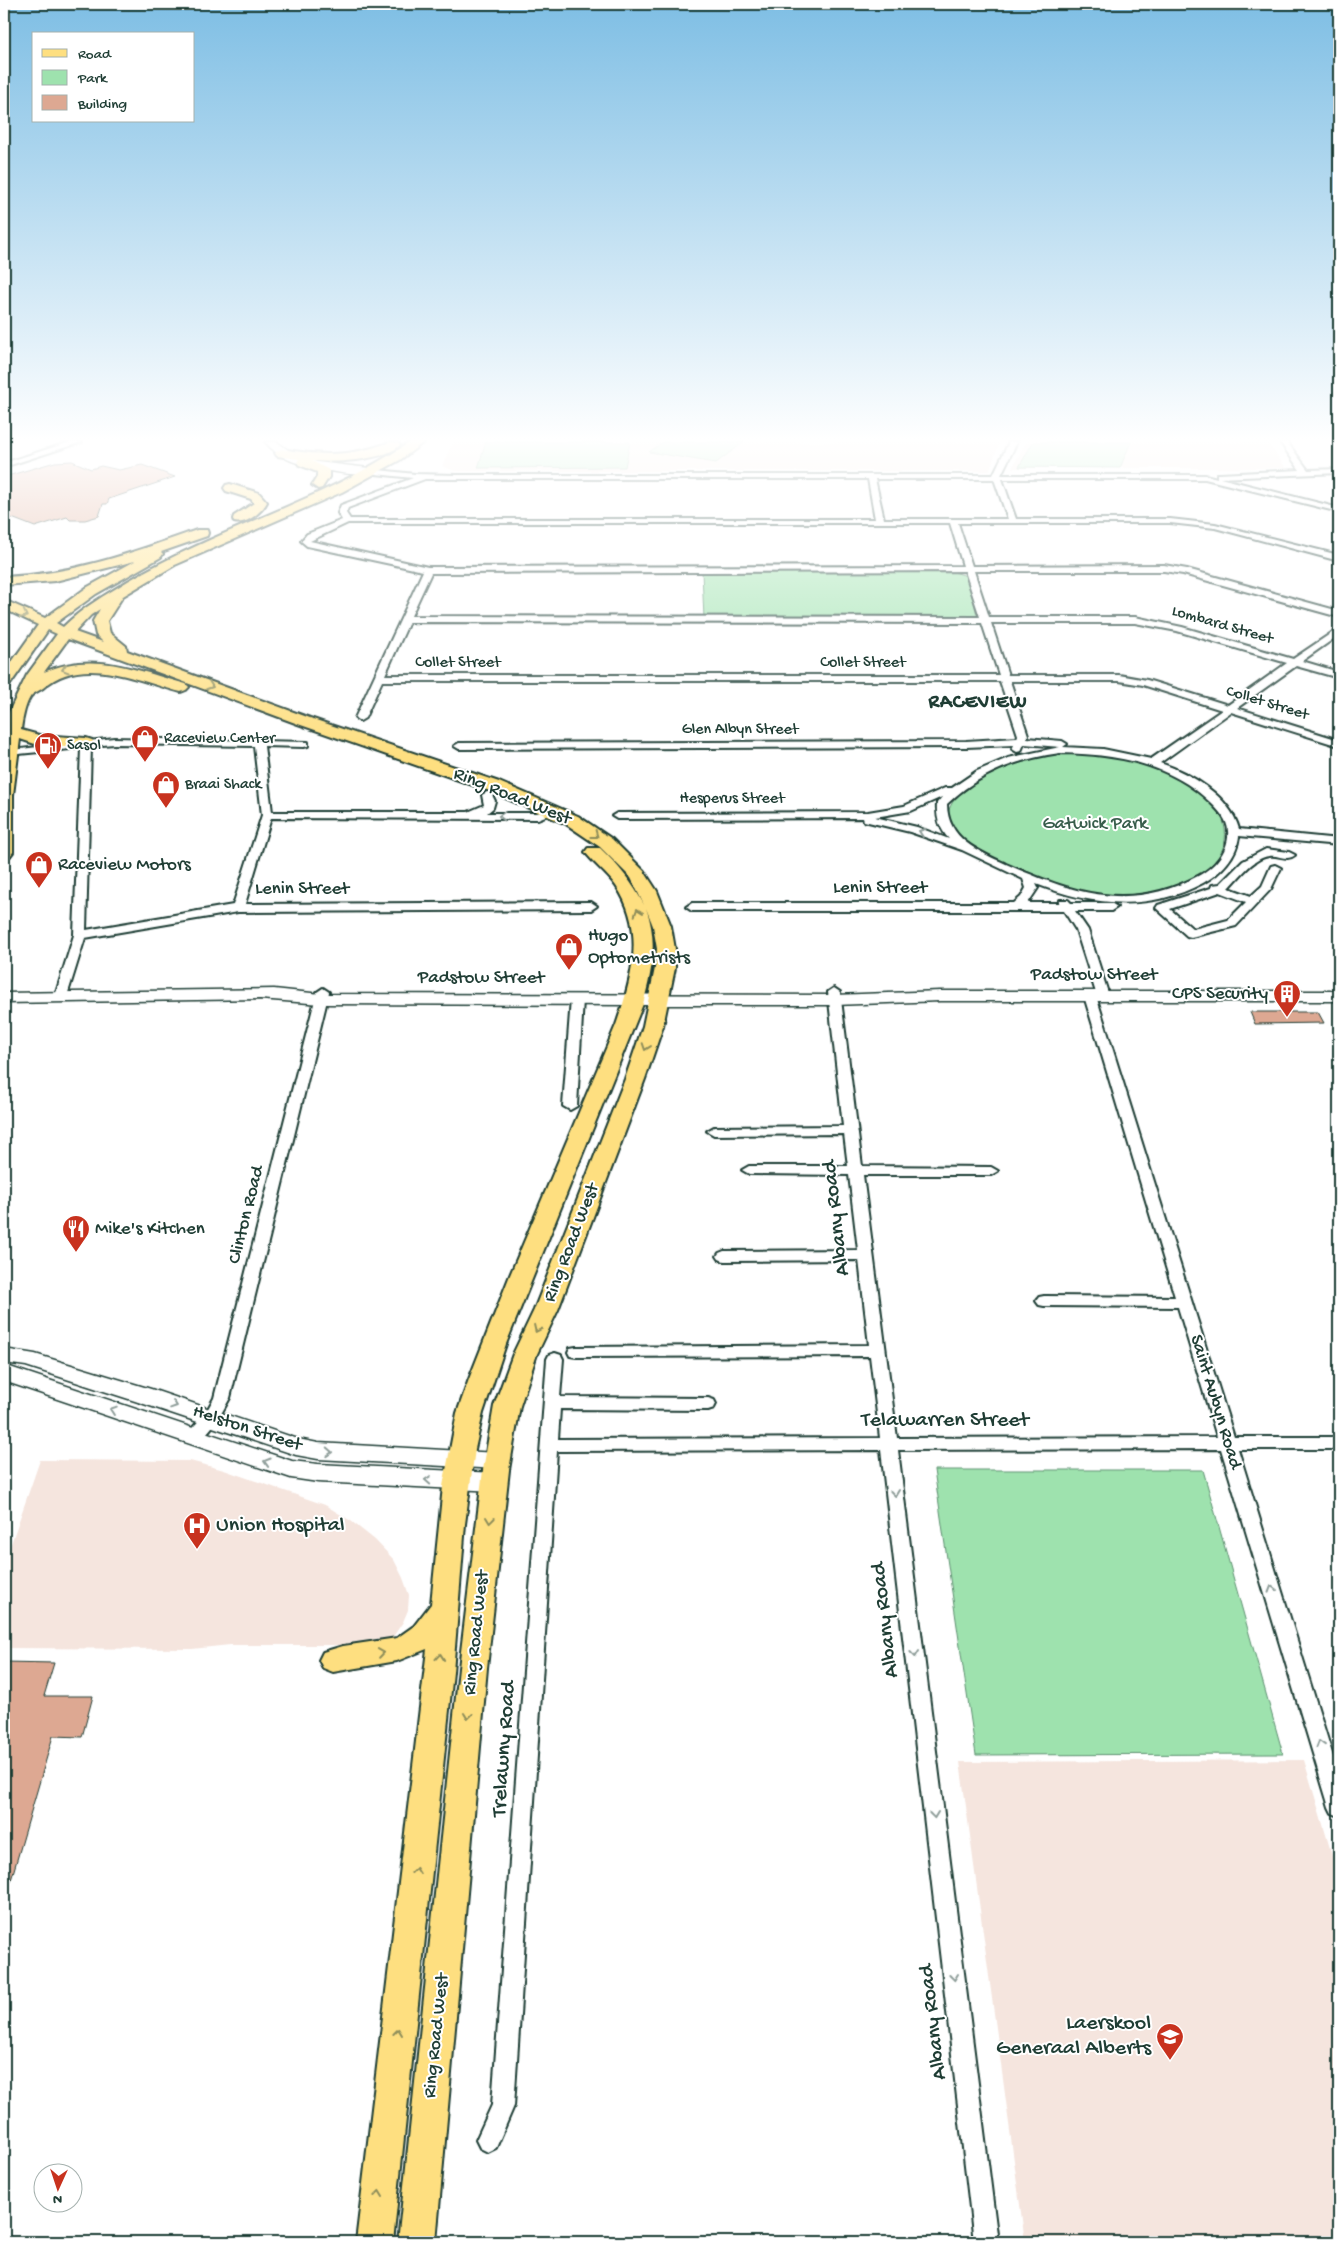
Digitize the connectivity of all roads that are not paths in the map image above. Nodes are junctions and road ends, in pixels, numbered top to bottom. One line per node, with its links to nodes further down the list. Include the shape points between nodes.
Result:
1 (160, 547): 10 (main road, via 80,573)
2 (174, 547): 17 (main road, via 92,591)
3 (201, 547): 11 (main road)
4 (323, 547): 9 (street)
5 (963, 547): 8 (street)
6 (1295, 547): 7 (street)
7 (1339, 558)
8 (970, 568): 9 (street); 13 (street, via 1174,569); 16 (street)
9 (428, 570): 15 (street)
10 (4, 581)
11 (118, 592): 19 (main road, via 86,612); 21 (main road, via 100,621 103,635)
12 (4, 604): 17 (main road, one-way to 17)
13 (1339, 614)
14 (4, 619): 17 (main road)
15 (405, 619): 16 (street, Lombard Street); 23 (street)
16 (987, 621): 20 (street, Lombard Street, via 1148,621); 24 (street)
17 (41, 631): 19 (main road); 25 (main road)
18 (1339, 631): 20 (street)
19 (61, 638): 21 (main road, Ring Road West); 26 (main road, Ring Road West); 27 (main road, via 34,675)
20 (1296, 662): 22 (street, Lombard Street); 28 (street)
21 (148, 663): 46 (main road, Ring Road West, one-way to 46, via 493,786)
22 (1339, 675)
23 (378, 678): 24 (street, Collet Street); 29 (street)
24 (1006, 678): 28 (street, Collet Street, via 1133,680); 31 (street)
25 (4, 683)
26 (181, 686): 27 (main road, one-way to 27, via 112,668 76,666 50,674); 45 (main road, Ring Road West)
27 (24, 696): 30 (main road)
28 (1230, 708): 33 (street, Collet Street); 42 (street)
29 (360, 718)
30 (12, 732): 32 (main road, via 38,740); 39 (main road)
31 (1022, 741): 36 (street, Glen Albyn Street); 38 (street, via 1049,742); 41 (street)
32 (86, 743): 34 (street); 39 (street); 69 (street)
33 (1339, 743)
34 (259, 744): 35 (street); 47 (street)
35 (304, 744)
36 (966, 744): 37 (street, Glen Albyn Street); 40 (street)
37 (458, 746)
38 (1085, 750): 41 (street, Hesperus Street, via 1046,751); 42 (street)
39 (8, 752): 44 (main road)
40 (991, 759): 41 (street, Hesperus Street); 43 (street, Hesperus Street)
41 (1010, 760)
42 (1152, 763): 51 (street, via 1210,794 1227,814)
43 (961, 784): 50 (street, Hesperus Street, via 907,809); 53 (street, via 942,803 941,815 950,835)
44 (4, 796): 54 (main road)
45 (487, 796): 46 (main road, Ring Road West); 48 (street, via 490,803 486,809)
46 (545, 814): 48 (street, one-way to 48); 75 (main road, Ring Road West, one-way to 46, via 644,936 636,906 626,886 609,864); 75 (main road, Ring Road West, one-way to 75, via 590,831 638,874 648,890 662,926 666,949 665,968)
47 (267, 815): 48 (street); 67 (street)
48 (467, 815)
49 (617, 816): 50 (street, Hesperus Street)
50 (847, 816): 53 (street, Hesperus Street, one-way to 50, via 907,828)
51 (1234, 832): 52 (street); 58 (street, via 1228,853 1211,873)
52 (1339, 842)
53 (967, 849): 57 (street)
54 (4, 852)
55 (1289, 855): 59 (street, via 1266,852 1247,863)
56 (1276, 868): 61 (street, via 1267,887)
57 (1031, 879): 60 (street, via 1073,893 1113,900); 63 (street, via 1030,894); 66 (street, Saint Aubyn Road)
58 (1200, 880): 59 (street); 60 (street)
59 (1221, 889): 61 (street); 61 (street, via 1162,908 1191,933 1232,923)
60 (1165, 895): 64 (street)
61 (1253, 901)
62 (590, 906): 67 (street, Lenin Street)
63 (1017, 906): 65 (street, Lenin Street); 66 (street, Lenin Street)
64 (1113, 906): 66 (street, Lenin Street); 68 (street, via 1087,914)
65 (692, 907)
66 (1069, 907): 68 (street, Saint Aubyn Road)
67 (238, 908): 69 (street, Lenin Street)
68 (1082, 930): 73 (street, Saint Aubyn Road)
69 (80, 935): 71 (street)
70 (322, 995): 71 (street, Padstow Street); 75 (street, Padstow Street); 77 (street, Padstow Street); 97 (street, Clinton Road, via 227,1380)
71 (61, 996): 76 (street, Padstow Street)
72 (834, 996): 73 (street, Padstow Street); 75 (street, Padstow Street); 79 (street, Albany Road)
73 (1096, 996): 74 (street, Padstow Street); 87 (street, Saint Aubyn Road)
74 (1339, 996)
75 (647, 997): 77 (street, Padstow Street); 103 (main road, Ring Road West, via 509,1306 477,1391); 104 (main road, Ring Road West, one-way to 104, via 653,1026 546,1310 525,1354 507,1406)
76 (4, 998)
77 (577, 1000): 78 (street)
78 (570, 1106)
79 (851, 1130): 80 (street); 83 (street, Albany Road)
80 (714, 1131)
81 (749, 1170): 83 (street)
82 (991, 1171): 83 (street)
83 (856, 1172): 84 (street, Albany Road)
84 (866, 1255): 85 (street); 89 (street, Albany Road)
85 (724, 1256)
86 (1044, 1300): 87 (street)
87 (1184, 1302): 99 (street, Saint Aubyn Road)
88 (4, 1348): 92 (street)
89 (878, 1350): 90 (street); 101 (street, Albany Road)
90 (576, 1352)
91 (4, 1356): 92 (street, Helston Street)
92 (27, 1359): 97 (street, Helston Street, one-way to 97)
93 (555, 1359): 95 (street, Trelawny Road)
94 (4, 1373): 98 (street, Helston Street, one-way to 94)
95 (552, 1403): 96 (street); 102 (street, Trelawny Road)
96 (708, 1404)
97 (211, 1418): 98 (street, Clinton Road); 103 (street, Helston Street, one-way to 103, via 273,1440 318,1451)
98 (192, 1437): 103 (street, Helston Street, one-way to 98, via 318,1473 291,1469)
99 (1227, 1442): 100 (street, Telawarren Street); 101 (street, Telawarren Street); 107 (street, Saint Aubyn Road, one-way to 99)
100 (1339, 1443)
101 (889, 1444): 102 (street, Telawarren Street); 111 (street, Albany Road, one-way to 111)
102 (550, 1445): 108 (street, Trelawny Road, via 503,2106)
103 (459, 1470): 104 (street, Helston Street); 105 (main road, Ring Road West)
104 (496, 1472): 110 (main road, Ring Road West, one-way to 110, via 472,1668)
105 (445, 1605): 106 (main road, one-way to 105, via 385,1652 416,1641); 109 (main road, Ring Road West, one-way to 105)
106 (333, 1660)
107 (1339, 1808)
108 (488, 2140)
109 (374, 2242)
110 (417, 2242)
111 (986, 2242)

